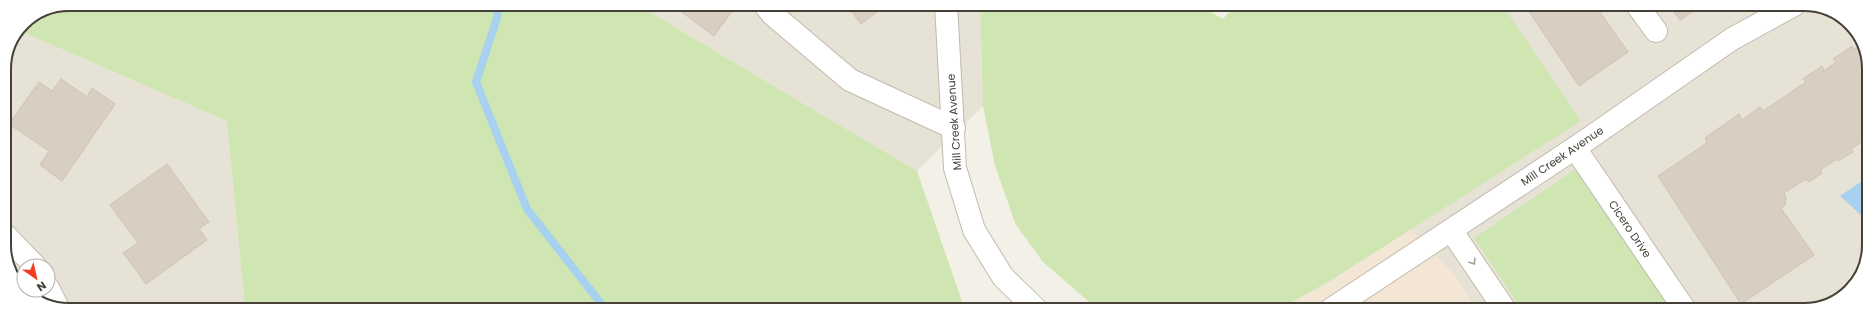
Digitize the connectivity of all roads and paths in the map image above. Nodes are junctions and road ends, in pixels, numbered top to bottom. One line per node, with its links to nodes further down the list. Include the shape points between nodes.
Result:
1 (770, 11): 6 (street, via 850,80)
2 (946, 11): 6 (street, Mill Creek Avenue)
3 (1642, 11): 5 (street)
4 (1783, 11): 7 (street, Mill Creek Avenue, via 1732,39)
5 (1656, 31)
6 (954, 128): 11 (street, Mill Creek Avenue, via 955,168 974,230 1003,277)
7 (1575, 148): 8 (street, Mill Creek Avenue); 14 (street, Cicero Drive)
8 (1451, 230): 12 (street, Mill Creek Avenue); 13 (street, one-way to 13)
9 (11, 241): 10 (street)
10 (27, 258)
11 (1030, 303)
12 (1341, 303)
13 (1500, 303)
14 (1680, 303)

